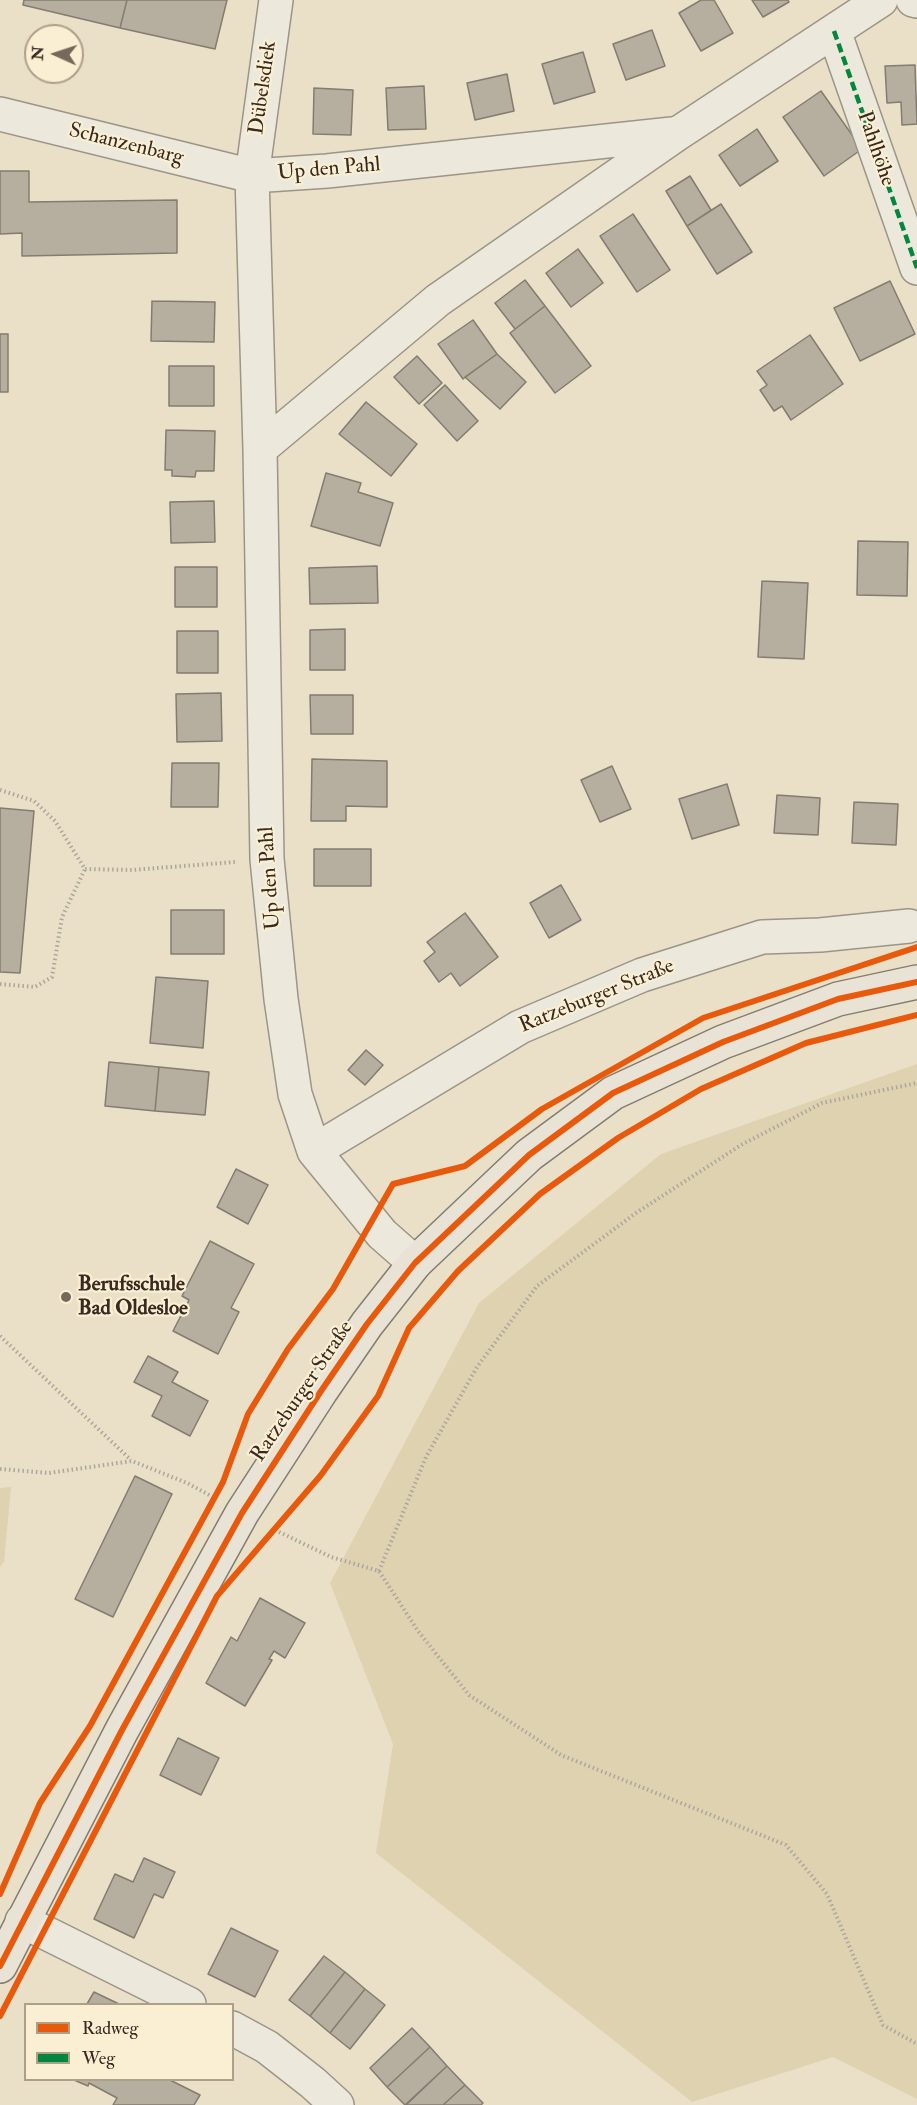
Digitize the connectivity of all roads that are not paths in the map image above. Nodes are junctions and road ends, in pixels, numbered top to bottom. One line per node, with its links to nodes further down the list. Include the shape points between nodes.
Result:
1 (276, 0): 6 (street, Dübelsdiek)
2 (881, 0): 3 (street, Up den Pahl)
3 (834, 31): 5 (street, Up den Pahl); 7 (street, Pahlhöhe)
4 (0, 114): 6 (street, Schanzenbarg)
5 (677, 134): 6 (street, Up den Pahl); 8 (street, Up den Pahl, via 438,300)
6 (252, 176): 8 (street, Up den Pahl)
7 (917, 268)
8 (260, 449): 11 (street, Up den Pahl, via 267,859 295,1094)
9 (909, 926): 11 (street, Ratzeburger Straße, via 762,937 642,975 520,1027)
10 (917, 982): 12 (main road, Ratzeburger Straße, via 838,999 723,1042 612,1093 529,1155)
11 (314, 1151): 12 (street, Up den Pahl, via 382,1234)
12 (415, 1263): 13 (main road, Ratzeburger Straße, via 354,1343 242,1513)
13 (22, 1921): 14 (main road, Ratzeburger Straße); 15 (street)
14 (0, 1966)
15 (187, 2003)
16 (234, 2029): 17 (street, via 267,2047)
17 (337, 2105)

